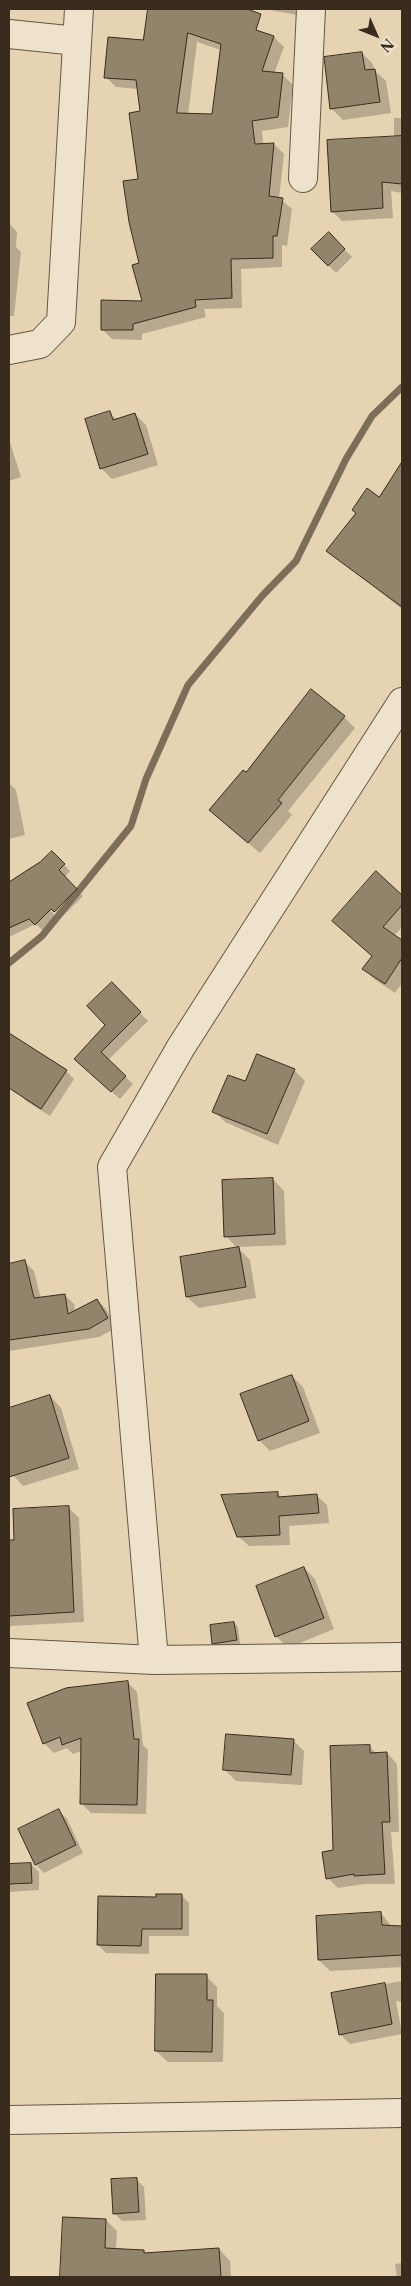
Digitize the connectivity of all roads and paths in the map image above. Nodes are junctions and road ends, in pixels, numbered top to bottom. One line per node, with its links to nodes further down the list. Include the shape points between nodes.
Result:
1 (79, 9): 4 (street)
2 (311, 9): 5 (street)
3 (9, 34): 4 (street)
4 (77, 41): 6 (street, via 62,322 40,344)
5 (303, 178)
6 (9, 350)
7 (402, 702): 10 (street, via 181,1047 112,1166)
8 (9, 1653): 10 (street)
9 (402, 1657): 10 (street)
10 (154, 1660)
11 (402, 2113): 12 (street)
12 (9, 2120)

